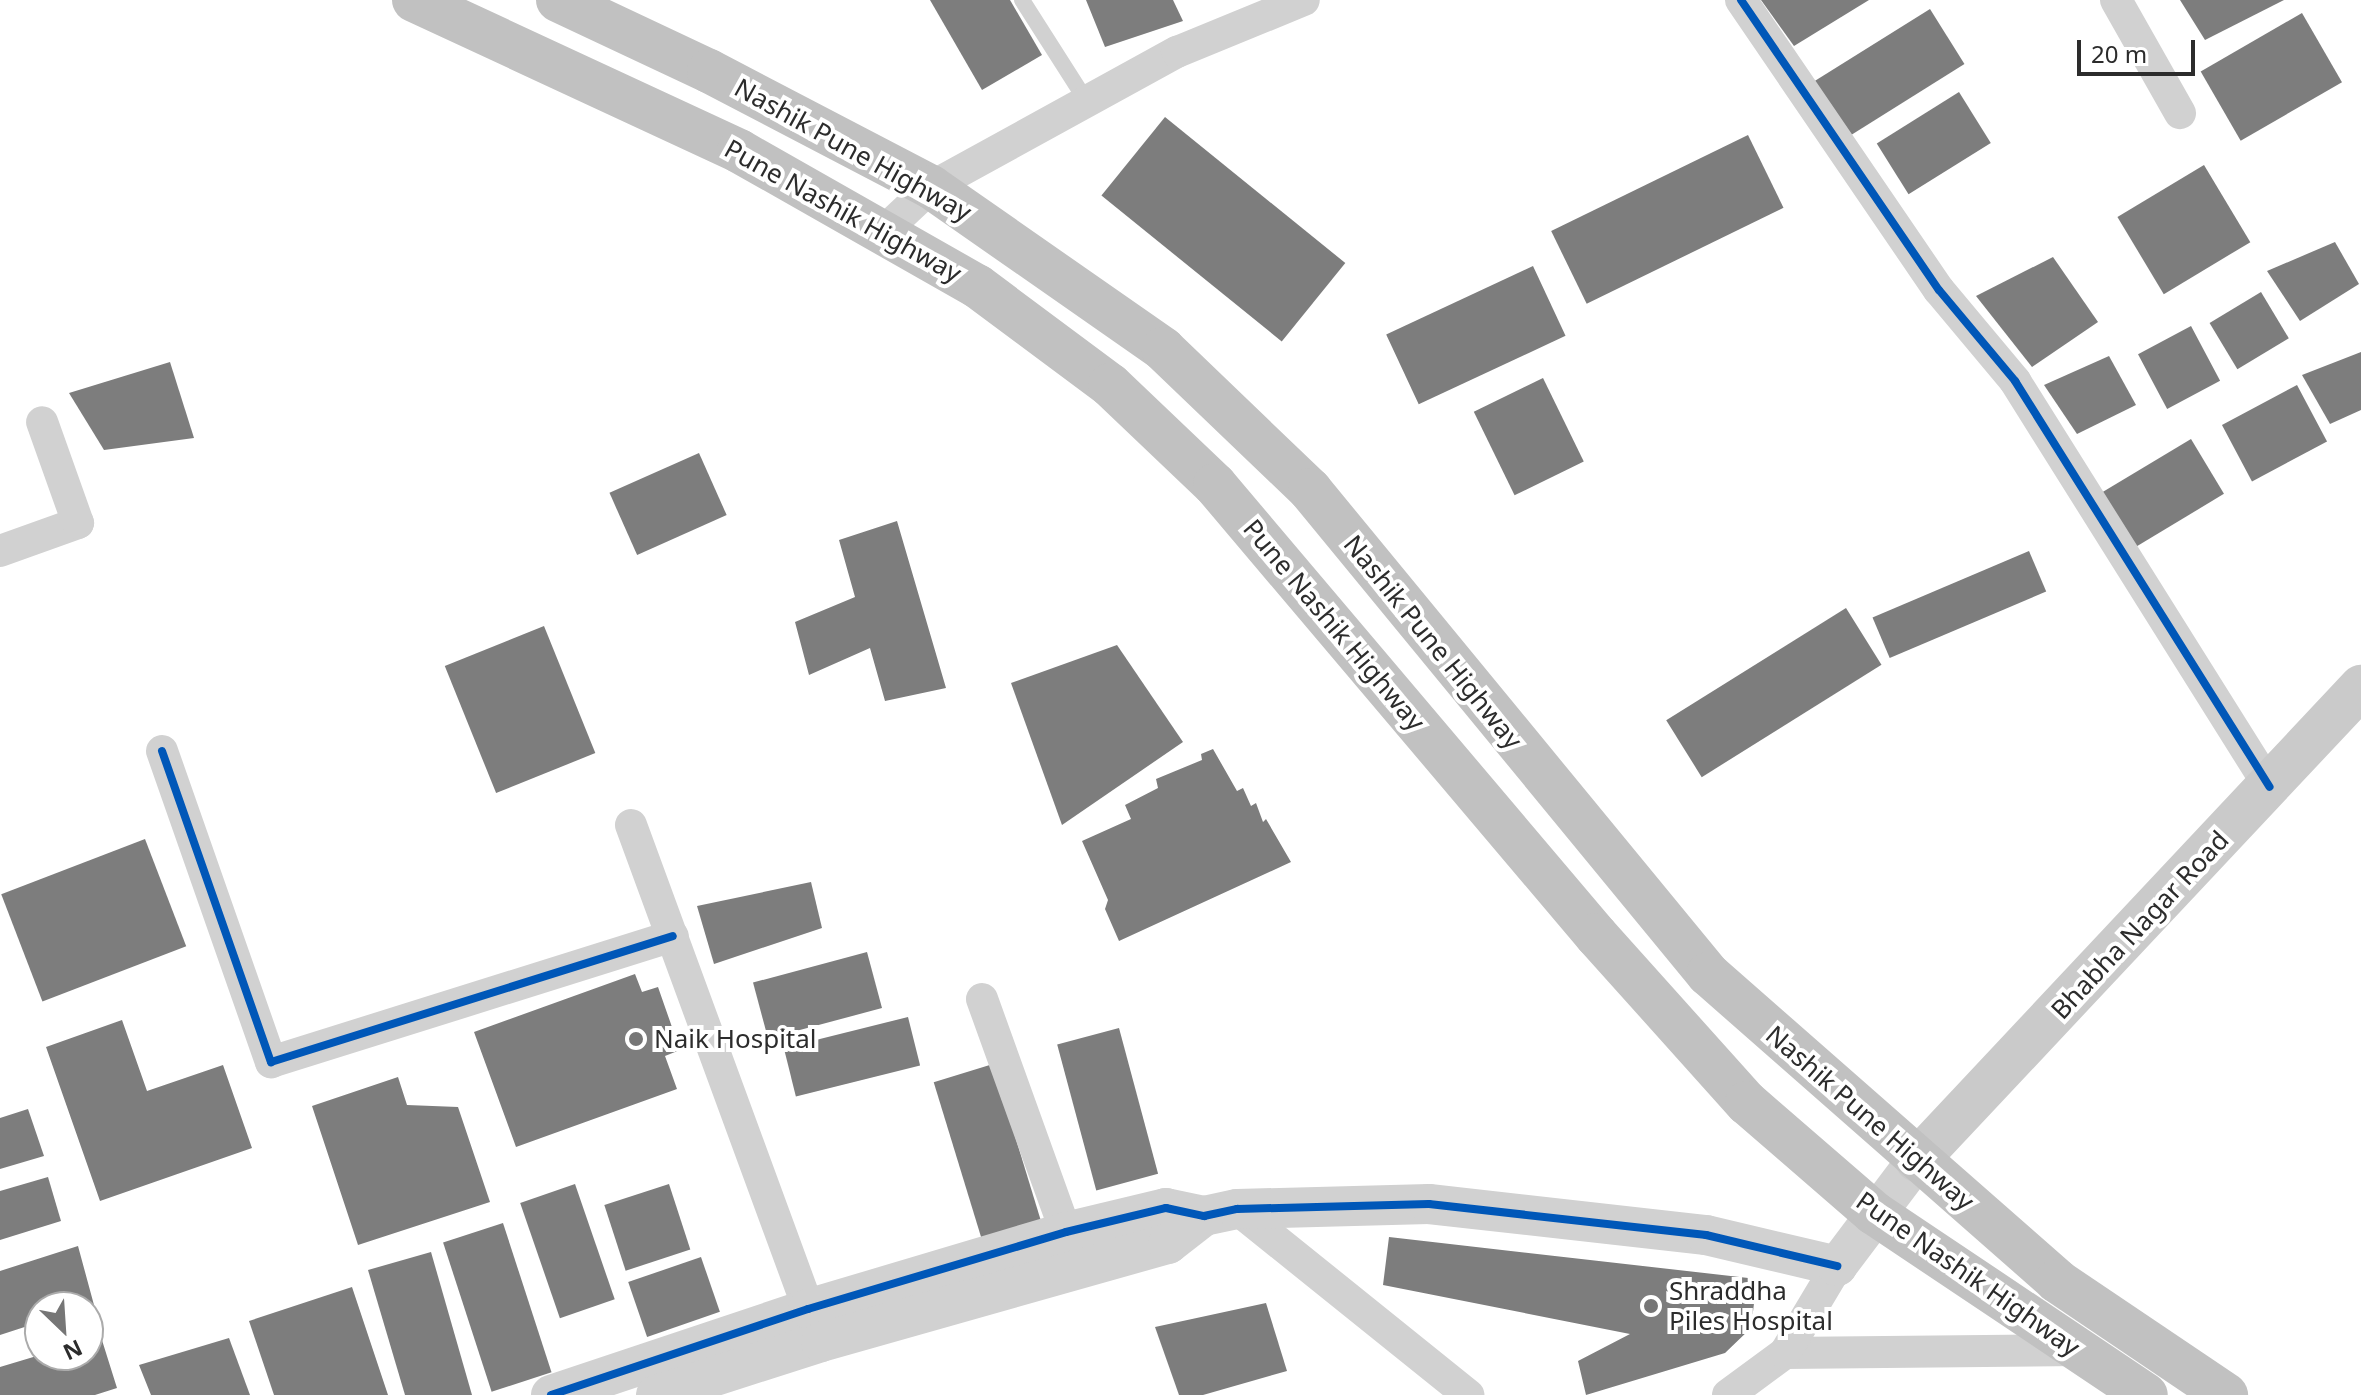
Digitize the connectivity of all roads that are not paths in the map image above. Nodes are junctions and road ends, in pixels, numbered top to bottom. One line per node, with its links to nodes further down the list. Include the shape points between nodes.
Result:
1 (414, 0): 10 (highway, Pune Nashik Highway, via 739,151)
2 (558, 0): 9 (highway, Nashik Pune Highway, via 709,71)
3 (1022, 0): 7 (lane)
4 (1741, 0): 15 (street, via 1939,290 2015,381)
5 (2116, 0): 8 (street)
6 (1300, 1): 7 (street, via 1177,52)
7 (1087, 102): 9 (street)
8 (2180, 113)
9 (931, 187): 10 (street); 19 (highway, Nashik Pune Highway, via 1163,349 1310,490 1708,974)
10 (883, 232): 21 (highway, Pune Nashik Highway, via 977,286 1110,385 1215,485 1596,935 1747,1103)
11 (42, 422): 12 (street, via 78,523)
12 (0, 551)
13 (2361, 687): 15 (main road, Bhabha Nagar Road)
14 (162, 751): 17 (street, via 271,1062)
15 (2270, 787): 19 (main road, Bhabha Nagar Road)
16 (631, 825): 17 (street)
17 (673, 936): 24 (street)
18 (982, 999): 22 (street)
19 (1917, 1160): 21 (street); 32 (highway, Nashik Pune Highway, via 2057,1281)
20 (1220, 1212): 22 (street, via 1166,1208); 23 (street, via 1429,1204 1706,1235); 24 (street, via 1168,1244); 29 (street)
21 (1874, 1213): 23 (street); 25 (highway, Pune Nashik Highway)
22 (1066, 1232): 24 (street)
23 (1837, 1266): 26 (street)
24 (814, 1326): 27 (street); 28 (street)
25 (2079, 1350): 26 (street); 31 (highway, Pune Nashik Highway)
26 (1785, 1353): 30 (street)
27 (551, 1395)
28 (656, 1395)
29 (1468, 1395)
30 (1728, 1395)
31 (2146, 1395)
32 (2226, 1395)

